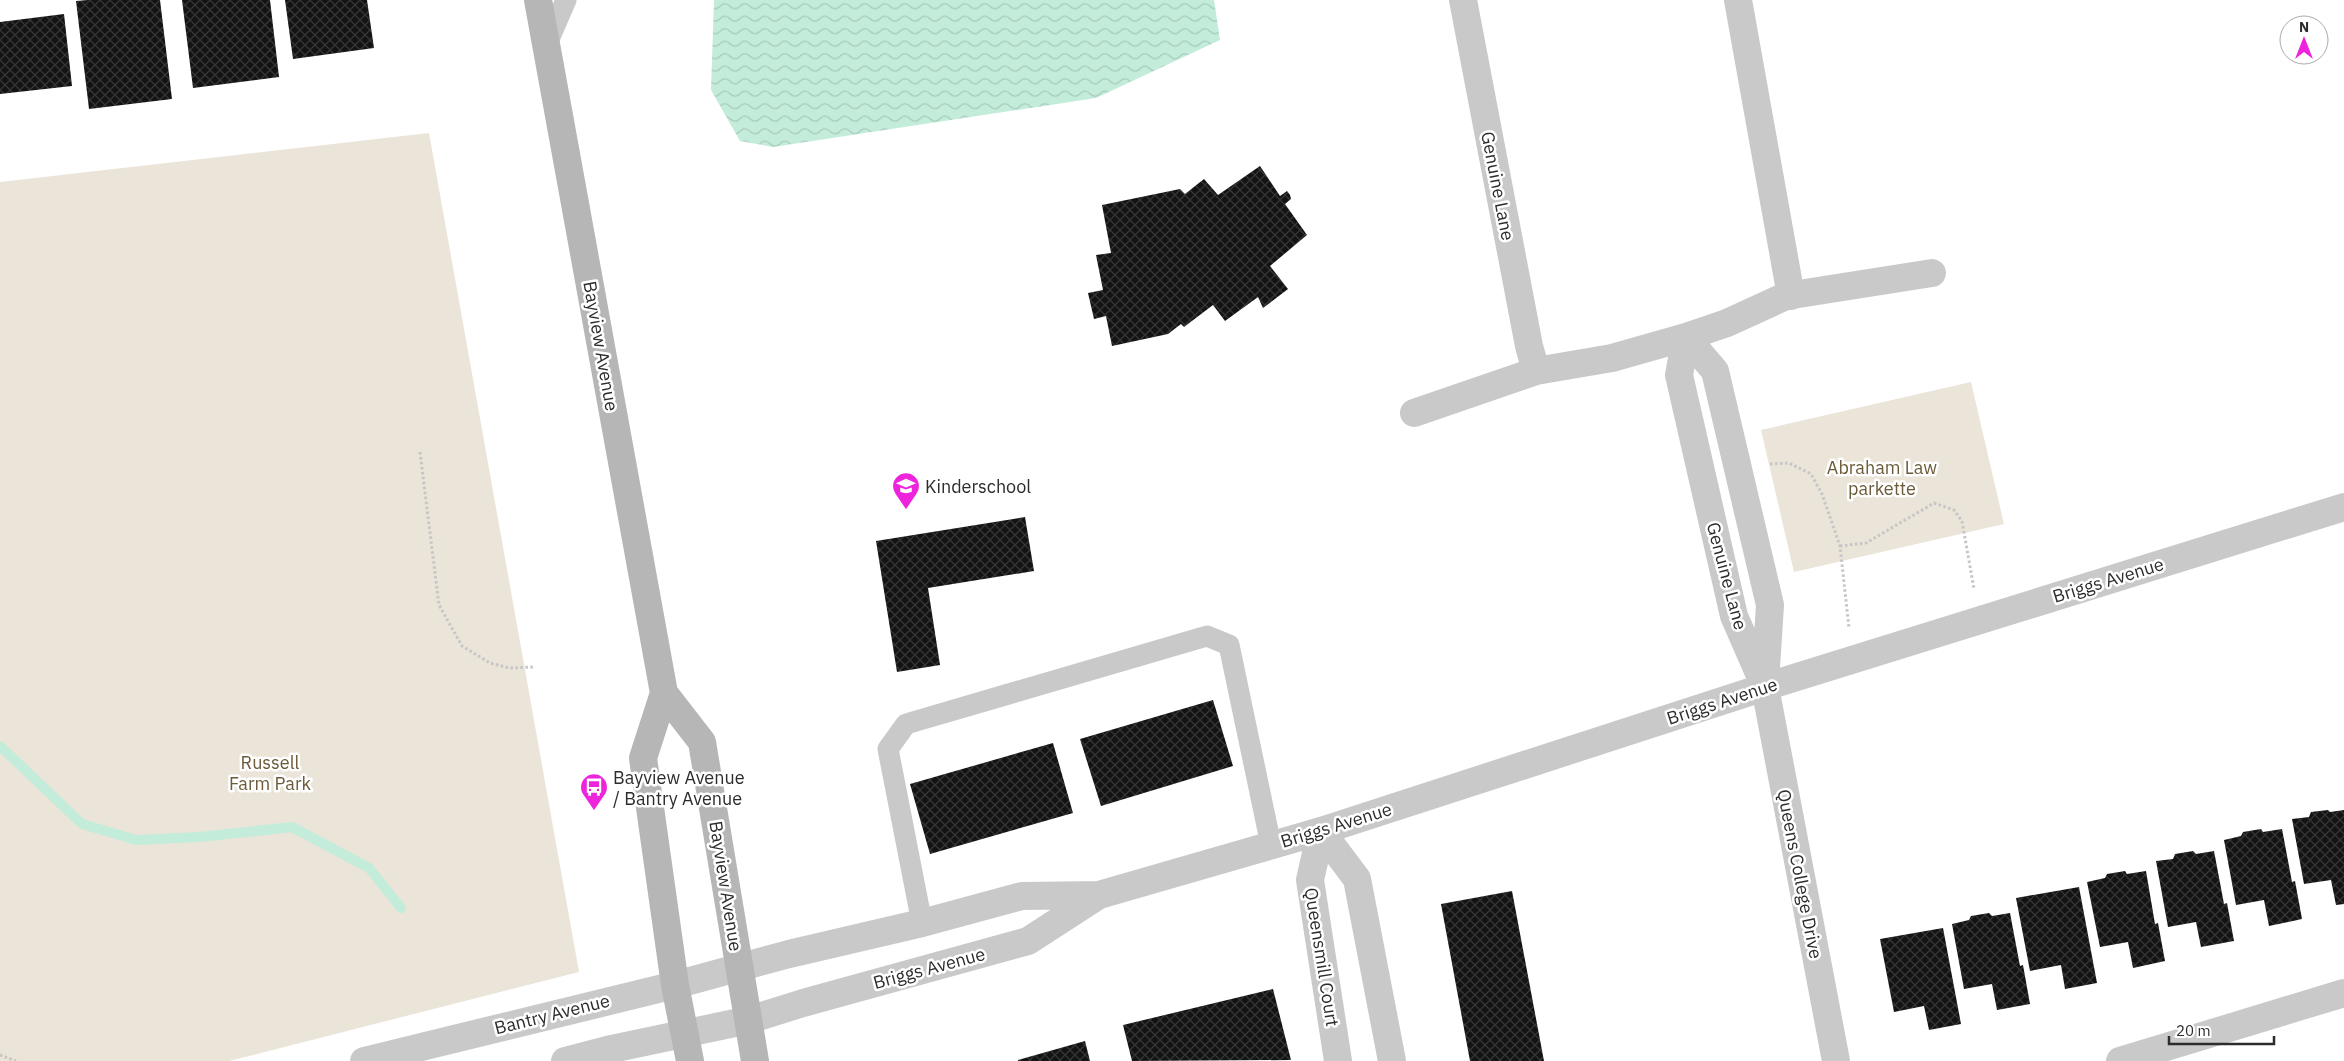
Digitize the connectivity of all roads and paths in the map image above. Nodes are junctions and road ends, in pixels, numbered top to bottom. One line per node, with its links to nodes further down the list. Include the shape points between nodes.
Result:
1 (538, 0): 5 (main road, Bayview Avenue)
2 (566, 0): 5 (lane)
3 (1463, 0): 9 (street, Genuine Lane)
4 (1738, 0): 7 (street)
5 (546, 46): 19 (main road, Bayview Avenue)
6 (1932, 273): 7 (street)
7 (1791, 296): 8 (street)
8 (1686, 337): 9 (street, via 1612,358); 12 (street, Genuine Lane, via 1715,371); 18 (street, Genuine Lane, via 1679,376 1734,616)
9 (1536, 371): 10 (street)
10 (1414, 413)
11 (420, 452): 17 (path, via 439,605 462,646 490,663 509,668)
12 (1737, 467): 14 (path, via 1789,463 1811,474 1822,494); 18 (street, Genuine Lane, via 1770,605)
13 (2344, 507): 15 (street, Briggs Avenue)
14 (1840, 546): 15 (path, via 1866,544 1934,503 1954,510 1962,521); 16 (path)
15 (1979, 620): 16 (street, Briggs Avenue)
16 (1852, 660): 18 (street, Briggs Avenue)
17 (534, 667)
18 (1765, 687): 20 (street, Briggs Avenue); 37 (street, Queens College Drive)
19 (664, 693): 24 (main road, Bayview Avenue, via 702,742); 25 (main road, Bayview Avenue, via 643,758)
20 (1321, 830): 21 (street, Briggs Avenue); 35 (street, Queensmill Court, via 1310,880); 36 (street, via 1356,879)
21 (1271, 845): 22 (street, Briggs Avenue); 23 (lane, via 1229,645 1207,636 906,724 888,749)
22 (1099, 895): 23 (street, Briggs Avenue, via 1022,896); 27 (street, Briggs Avenue, via 1028,941)
23 (922, 923): 24 (street, Briggs Avenue)
24 (740, 968): 25 (street, Bantry Avenue); 27 (main road, Bayview Avenue)
25 (675, 985): 28 (main road, Bayview Avenue); 31 (street, Bantry Avenue)
26 (2344, 993): 38 (street)
27 (748, 1020): 28 (street); 34 (main road, Bayview Avenue)
28 (685, 1033): 32 (street); 33 (main road, Bayview Avenue)
29 (0, 1055): 30 (path)
30 (16, 1061)
31 (364, 1061)
32 (565, 1061)
33 (690, 1061)
34 (755, 1061)
35 (1338, 1061)
36 (1392, 1061)
37 (1836, 1061)
38 (2120, 1061)

